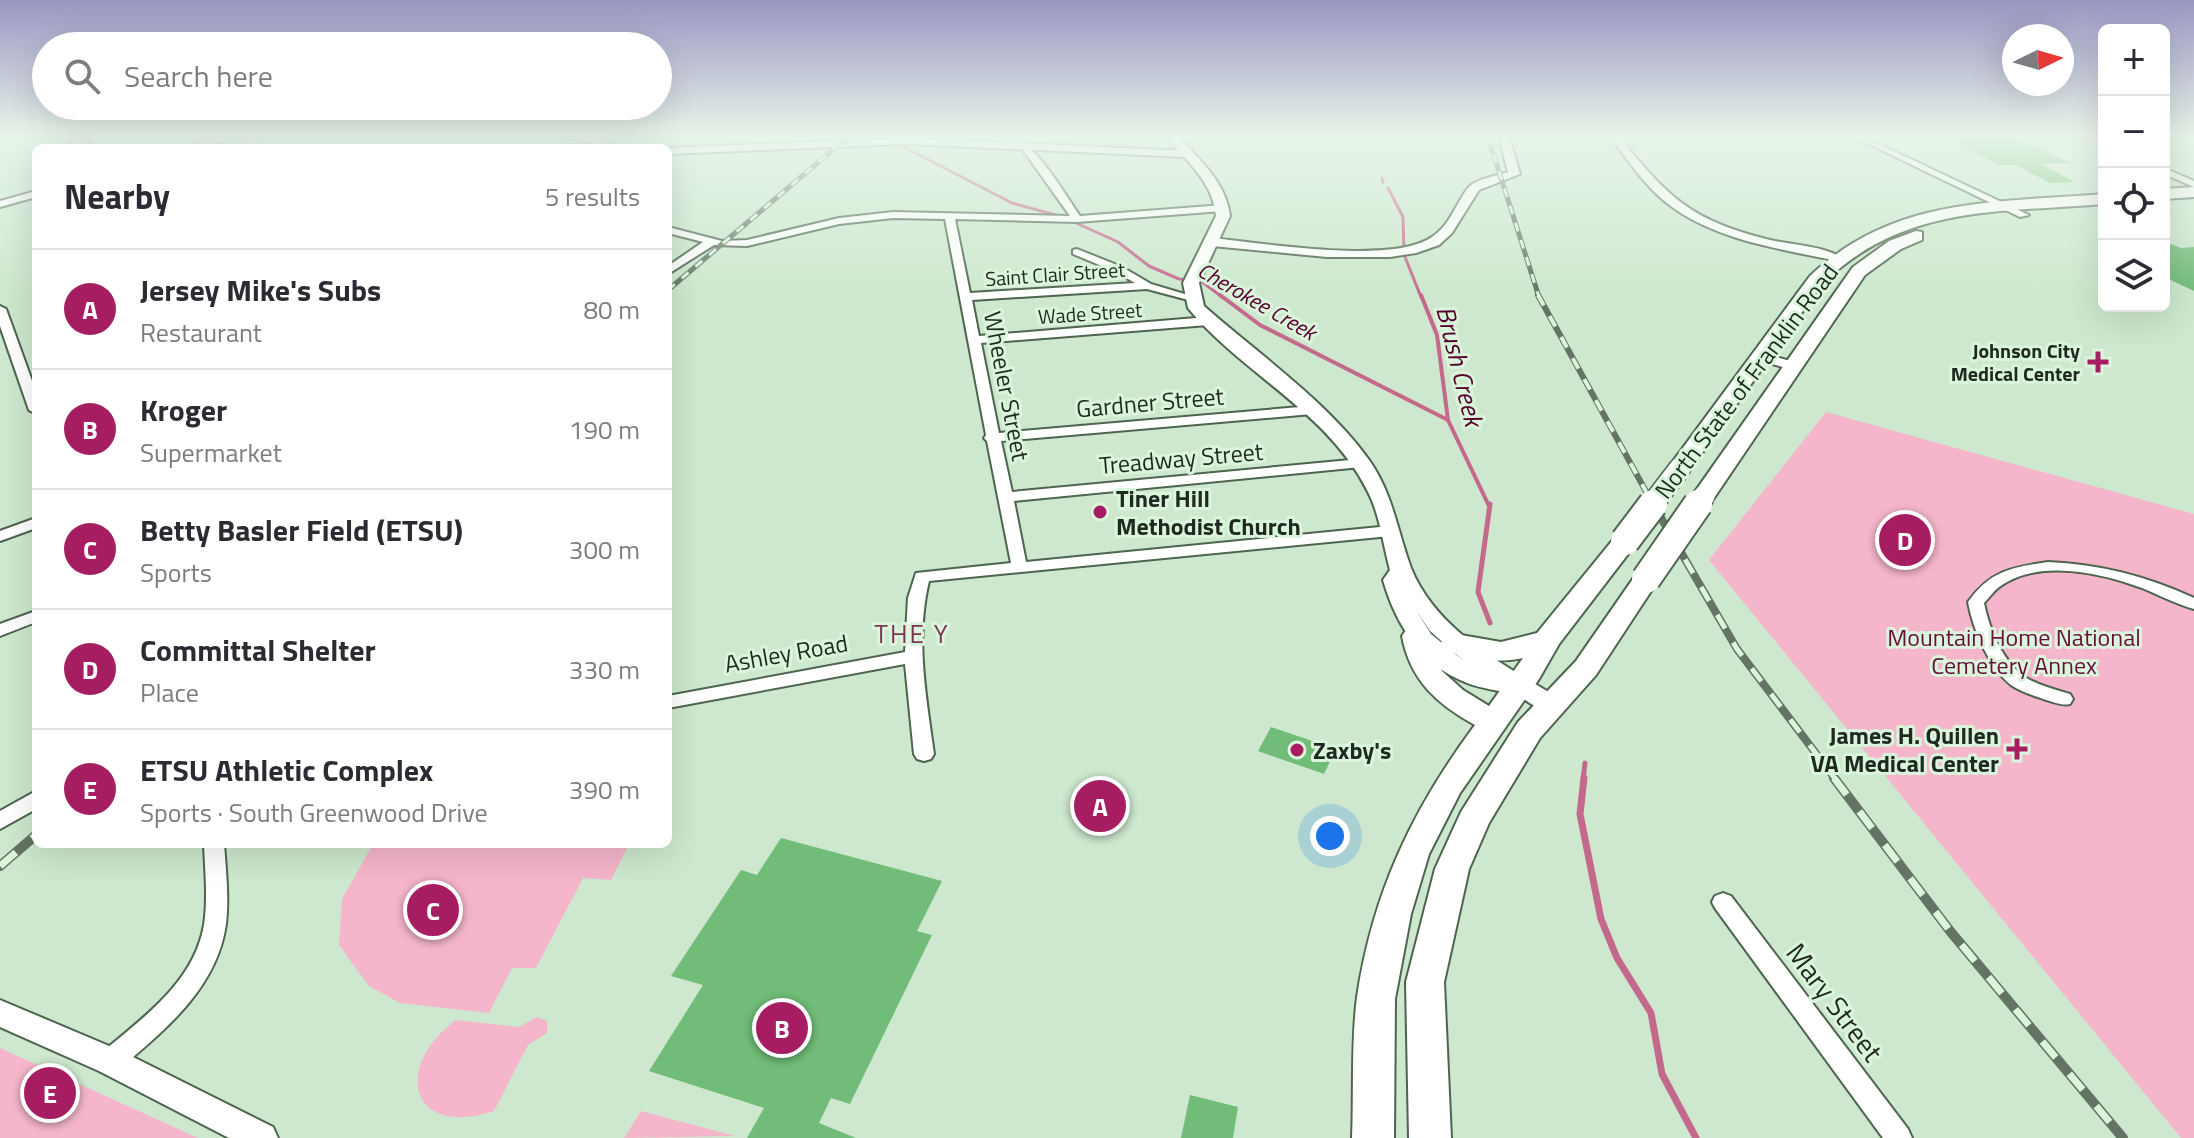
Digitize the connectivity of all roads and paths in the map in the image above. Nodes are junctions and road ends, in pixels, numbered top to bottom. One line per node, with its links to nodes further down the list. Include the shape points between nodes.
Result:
1 (1052, 190): 18 (street)
2 (1216, 190): 14 (main road)
3 (1473, 190): 21 (street, via 1452,227 1420,248 1361,253)
4 (1658, 190): 23 (street, via 1716,226)
5 (1970, 190): 13 (street)
6 (2194, 192): 7 (highway)
7 (2170, 194)
8 (32, 195): 12 (street)
9 (2098, 199): 13 (highway, North State of Franklin Road)
10 (2194, 201): 11 (highway)
11 (2170, 203)
12 (0, 204)
13 (2003, 206): 17 (street); 23 (highway, North State of Franklin Road, via 1916,221)
14 (1223, 208): 18 (street); 21 (main road)
15 (2098, 208): 17 (highway, North State of Franklin Road)
16 (949, 215): 18 (street); 20 (street, via 839,221 747,243); 27 (street, Wheeler Street)
17 (2024, 215): 32 (highway, North State of Franklin Road, via 1951,226 1895,245 1859,271)
18 (1070, 219)
19 (672, 231): 20 (street)
20 (711, 242): 24 (street)
21 (1212, 242): 26 (main road)
22 (1077, 252): 25 (street)
23 (1837, 258): 31 (highway, North State of Franklin Road)
24 (672, 268)
25 (1147, 286): 26 (street); 27 (street, Saint Clair Street)
26 (1192, 286): 29 (main road)
27 (966, 297): 30 (street, Wheeler Street)
28 (0, 309): 33 (street)
29 (1208, 321): 30 (street, Wade Street); 34 (main road)
30 (974, 340): 35 (street, Wheeler Street)
31 (1762, 357): 32 (street); 47 (highway, North State of Franklin Road, bridge)
32 (1793, 366): 50 (highway, North State of Franklin Road, bridge, via 1586,668)
33 (32, 399)
34 (1312, 410): 35 (street, Gardner Street); 36 (main road)
35 (991, 438): 37 (street, Wheeler Street)
36 (1361, 463): 37 (street, Treadway Street); 39 (main road, via 1380,495)
37 (1004, 497): 41 (street, Wheeler Street)
38 (32, 524): 40 (street)
39 (1390, 531): 41 (street); 42 (main road)
40 (0, 536)
41 (1019, 565): 49 (street, via 922,577 916,593)
42 (1401, 570): 46 (main road, via 1394,580); 48 (main road)
43 (2194, 604): 51 (street, via 2154,587 2084,570 2028,567 1993,580 1976,602 1985,632 2017,680)
44 (32, 618): 45 (street)
45 (0, 630)
46 (1416, 636): 50 (main road, via 1486,683); 53 (highway, via 1418,656 1432,681)
47 (1547, 640): 48 (highway, via 1503,653); 50 (highway, North State of Franklin Road)
48 (1455, 643): 50 (main road)
49 (914, 656): 52 (street, Ashley Road); 54 (street)
50 (1534, 696): 53 (highway); 63 (highway, via 1512,755 1473,821 1442,901 1425,982)
51 (2064, 699)
52 (672, 701)
53 (1492, 721): 62 (highway, via 1447,786 1401,886 1376,999)
54 (924, 754)
55 (32, 801): 56 (street)
56 (0, 821)
57 (214, 848): 60 (street, via 216,916 200,966 156,1022)
58 (1723, 902): 64 (street, Mary Street)
59 (0, 1013): 60 (street)
60 (110, 1061): 61 (street)
61 (257, 1137)
62 (1373, 1138)
63 (1430, 1138)
64 (1899, 1138)

